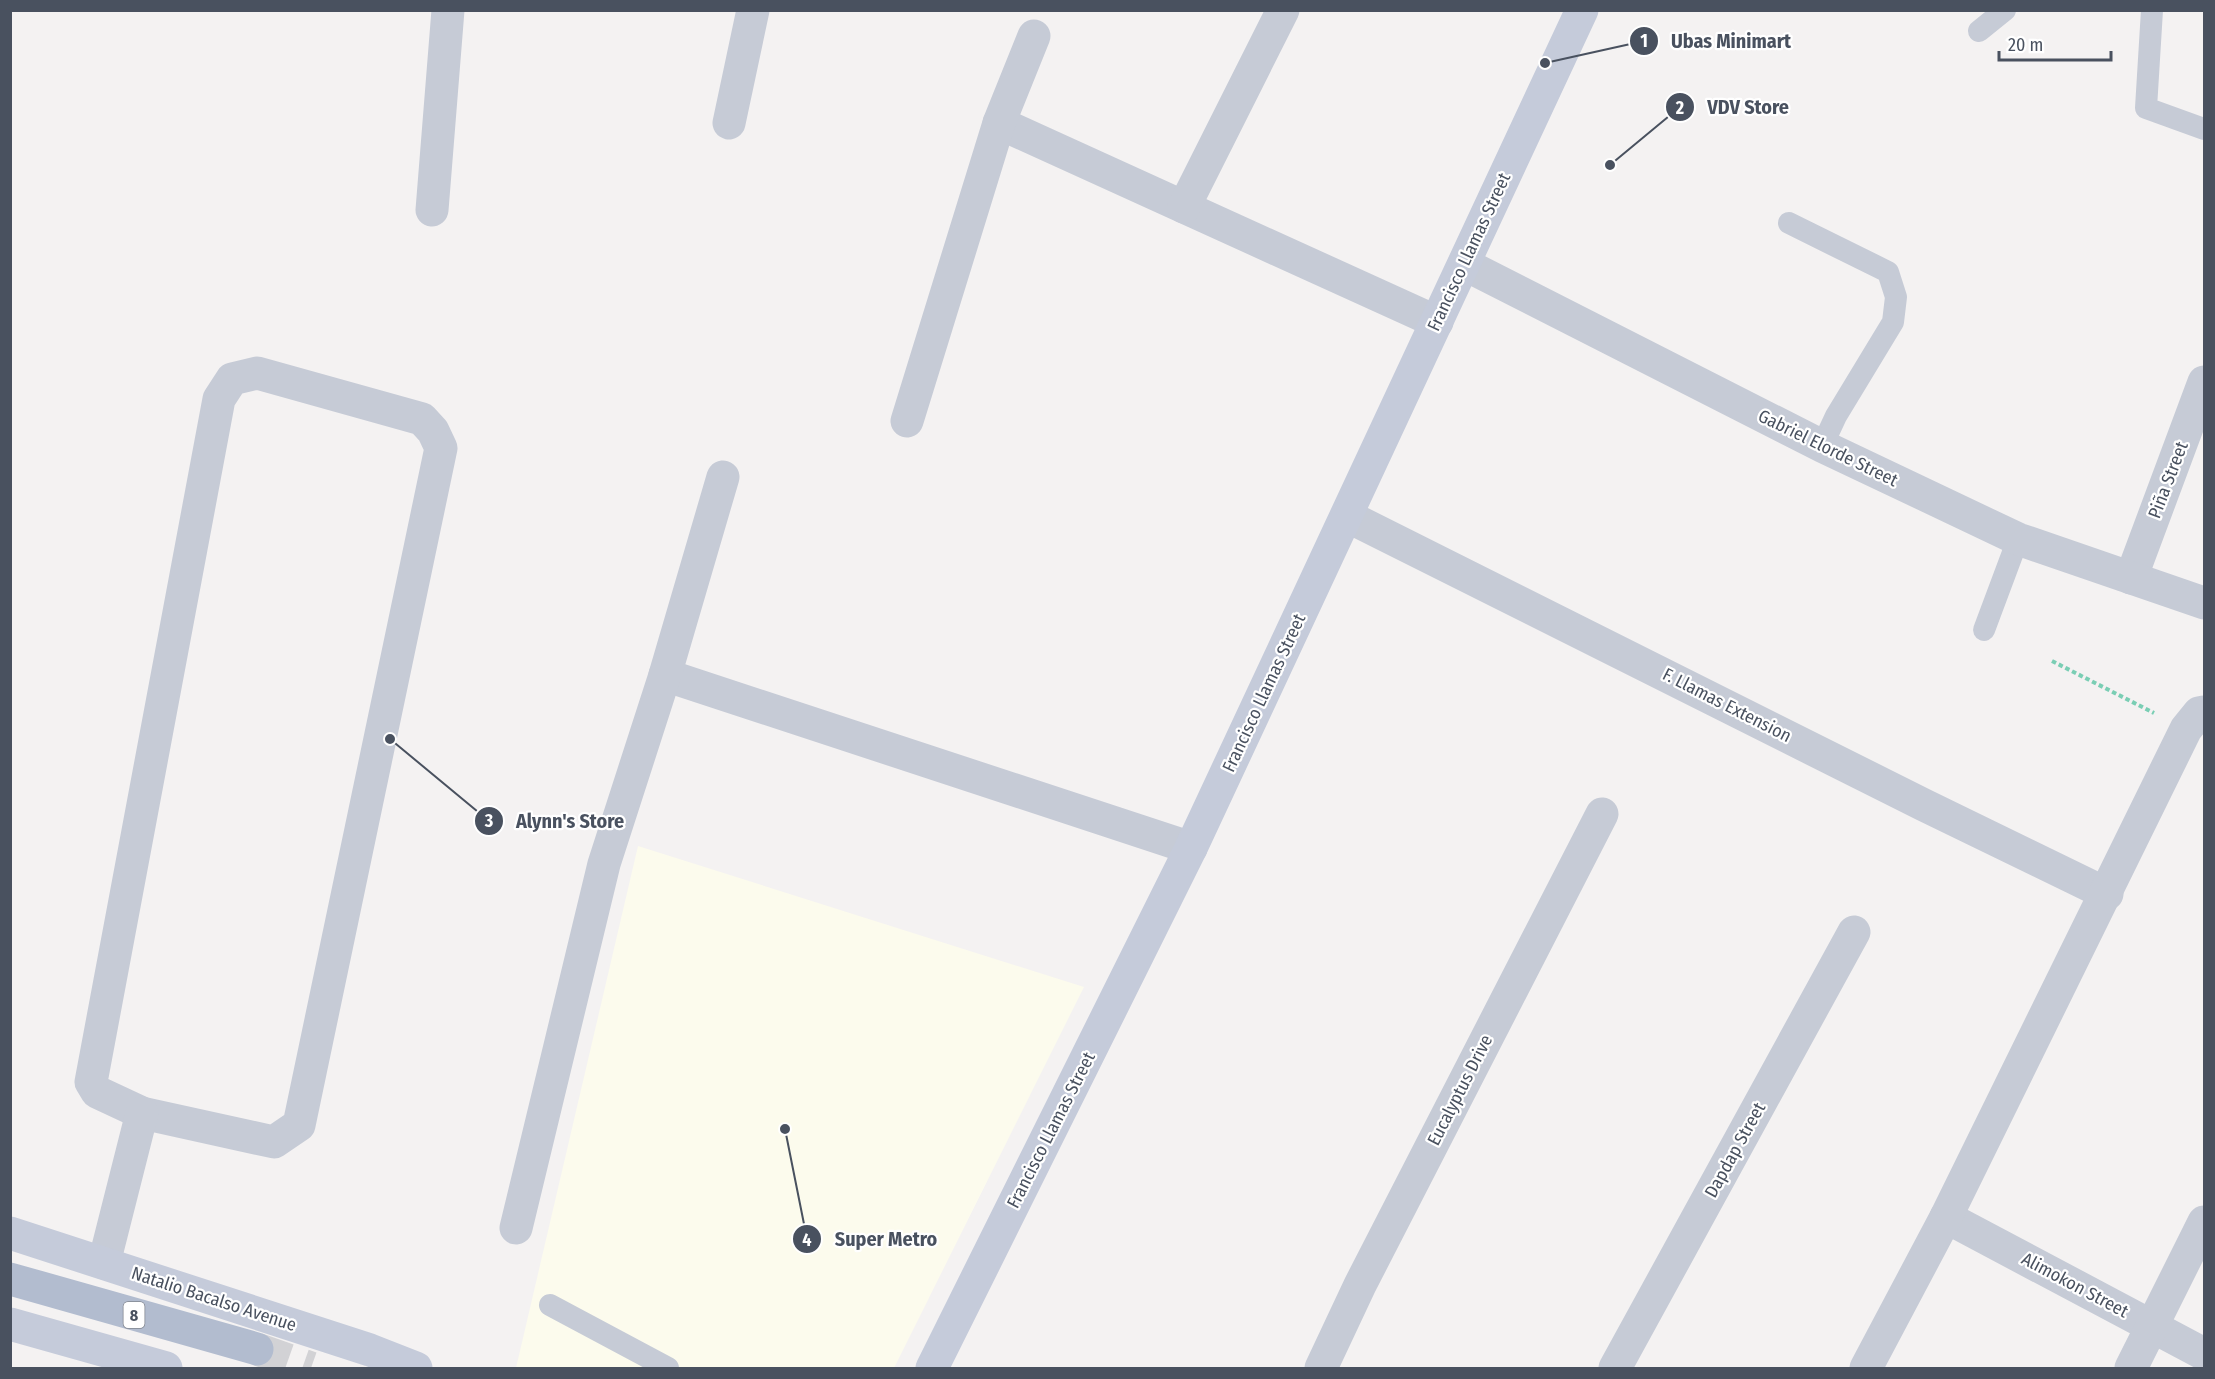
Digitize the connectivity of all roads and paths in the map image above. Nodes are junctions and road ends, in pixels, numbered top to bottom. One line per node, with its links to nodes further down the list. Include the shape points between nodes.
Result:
1 (448, 10): 13 (street)
2 (753, 10): 9 (street)
3 (1283, 10): 12 (street)
4 (1582, 10): 15 (main road, Francisco Llamas Street)
5 (2005, 10): 7 (lane)
6 (2152, 10): 11 (lane, via 2146,108)
7 (1979, 31)
8 (1035, 36): 10 (street)
9 (729, 123)
10 (999, 123): 12 (street); 18 (street)
11 (2205, 129)
12 (1184, 207): 16 (street)
13 (432, 210)
14 (1790, 223): 19 (lane, via 1888,272 1896,297 1893,322)
15 (1464, 264): 16 (main road, Francisco Llamas Street); 19 (street, Gabriel Elorde Street)
16 (1437, 322): 21 (main road, Francisco Llamas Street)
17 (2205, 382): 23 (street, Piña Street)
18 (907, 421)
19 (1822, 446): 22 (street, Gabriel Elorde Street)
20 (723, 477): 27 (street)
21 (1347, 516): 30 (main road, Francisco Llamas Street); 31 (street, F. Llamas Extension)
22 (2018, 539): 23 (street, Gabriel Elorde Street); 25 (lane)
23 (2131, 578): 24 (street, Gabriel Elorde Street)
24 (2205, 603)
25 (1984, 630)
26 (2052, 661): 28 (path)
27 (665, 675): 30 (street); 36 (street, via 604,864)
28 (2197, 718): 31 (street)
29 (1602, 814): 49 (street, Eucalyptus Drive, via 1365,1274)
30 (1191, 848): 48 (main road, Francisco Llamas Street)
31 (2107, 894): 34 (street)
32 (1854, 932): 50 (street, Dapdap Street)
33 (142, 1113): 33 (street, via 274,1142 299,1125 441,448 422,419 256,373 232,379 219,399 91,1082 103,1096); 38 (street)
34 (1946, 1217): 42 (street, Alimokon Street); 51 (street)
35 (2205, 1222): 42 (street)
36 (516, 1228)
37 (10, 1233): 38 (main road, Natalio Bacalso Avenue / 8)
38 (104, 1263): 46 (main road, Natalio Bacalso Avenue / 8)
39 (10, 1279): 43 (main road, 8)
40 (550, 1305): 47 (lane)
41 (10, 1324): 45 (main road, 8)
42 (2152, 1327): 44 (street, Alimokon Street); 52 (street)
43 (257, 1348)
44 (2205, 1354)
45 (148, 1366)
46 (416, 1368)
47 (668, 1368)
48 (932, 1368)
49 (1321, 1368)
50 (1616, 1368)
51 (1866, 1368)
52 (2131, 1368)

